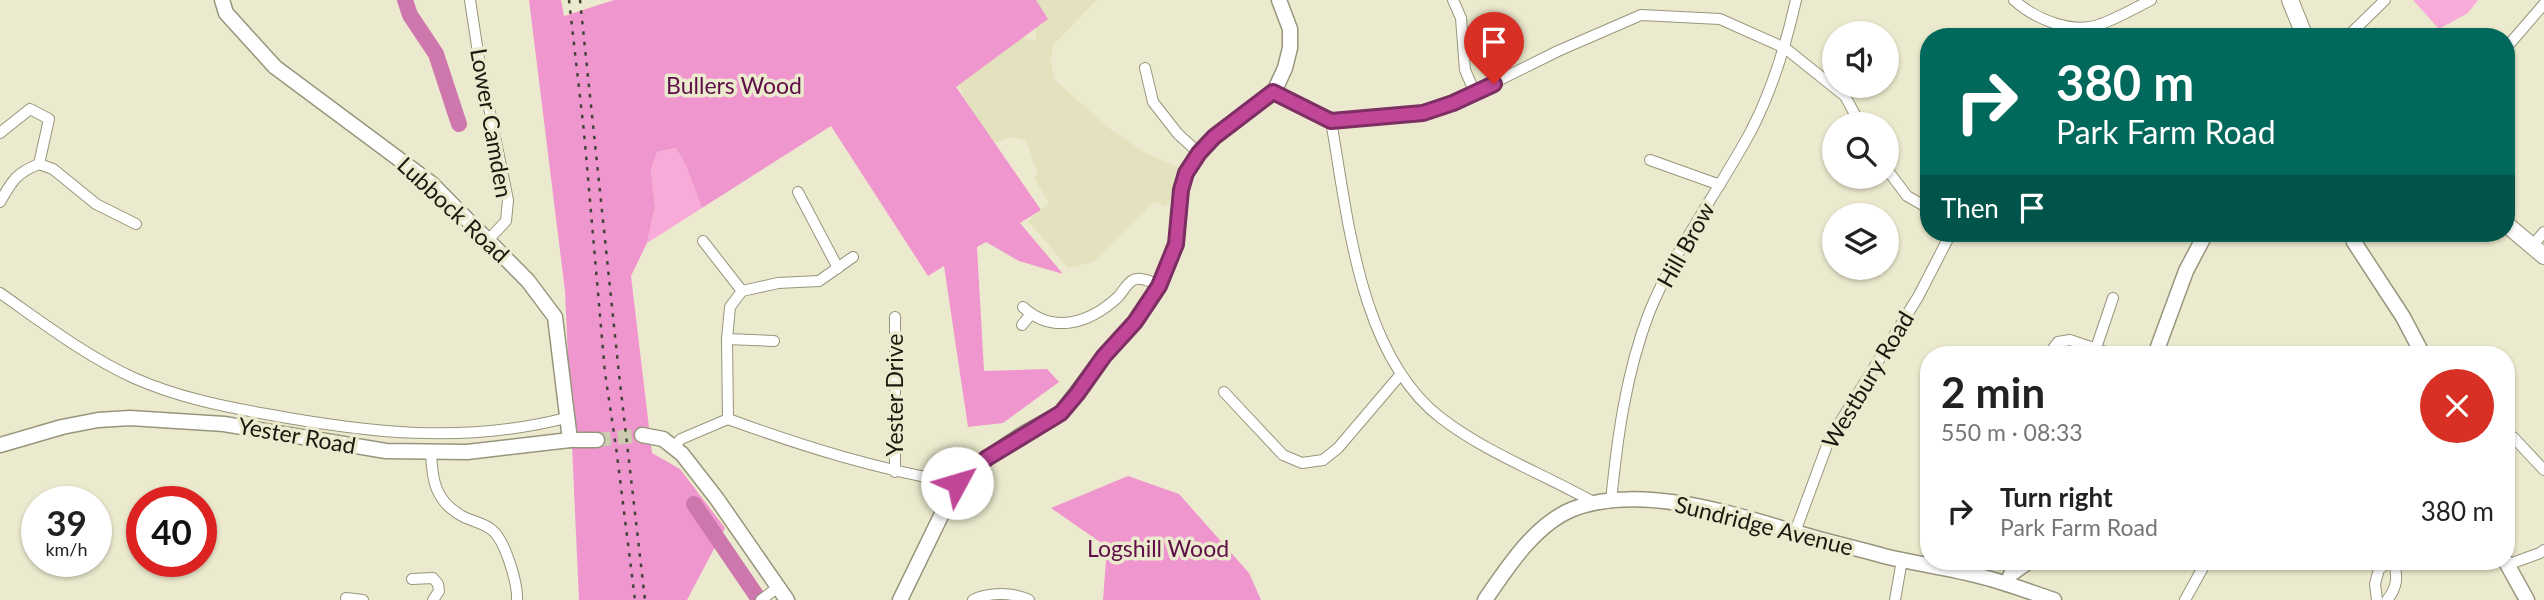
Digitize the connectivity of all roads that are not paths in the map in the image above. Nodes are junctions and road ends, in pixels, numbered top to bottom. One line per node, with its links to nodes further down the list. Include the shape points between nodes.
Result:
1 (222, 0): 32 (street, Lubbock Road, via 226,13 275,67 431,183)
2 (470, 0): 32 (street, Lower Camden, via 508,200 506,221)
3 (1279, 0): 16 (street, via 1291,40)
4 (1453, 0): 17 (street, via 1461,18 1465,70)
5 (1796, 0): 14 (street, Hill Brow)
6 (2014, 0): 7 (street, via 2045,20 2088,27)
7 (2151, 0)
8 (2290, 0): 11 (main road)
9 (2385, 0): 12 (street)
10 (2544, 4): 13 (street)
11 (2301, 28)
12 (2356, 28)
13 (2515, 37)
14 (1785, 48): 17 (street, via 1720,19 1641,15); 18 (street, via 1845,96); 24 (street, Hill Brow, via 1752,129)
15 (1146, 68): 21 (street, via 1153,102)
16 (1273, 92): 19 (street); 21 (street)
17 (1475, 93): 19 (street, via 1423,113)
18 (1854, 112)
19 (1331, 121): 53 (street, via 1361,280 1377,327)
20 (0, 133): 23 (street, via 30,109 49,119)
21 (1199, 153): 40 (street, via 1186,173 1176,244)
22 (1650, 160): 24 (street)
23 (39, 164): 27 (street, via 15,177); 29 (street, via 53,169 96,204)
24 (1720, 185): 68 (street, Hill Brow, via 1649,314 1625,402)
25 (1899, 185): 28 (street)
26 (798, 192): 39 (street)
27 (0, 202)
28 (1920, 203)
29 (136, 224)
30 (2515, 232): 37 (main road)
31 (2544, 233): 37 (street)
32 (489, 239): 55 (street, Lubbock Road, via 555,317)
33 (703, 241): 41 (street)
34 (1946, 242): 71 (street, Westbury Road, via 1918,297 1829,440)
35 (2200, 242): 51 (street)
36 (2354, 242): 52 (street)
37 (2538, 251)
38 (853, 257): 39 (street)
39 (838, 268): 41 (street, via 819,281)
40 (1159, 286): 45 (street, via 1132,281 1108,304 1069,323 1048,323 1027,310); 66 (street, via 1061,413 987,458)
41 (742, 291): 46 (street, via 730,307)
42 (0, 293): 55 (street, via 80,348 190,400 376,431 506,431)
43 (2113, 298): 50 (street)
44 (895, 317): 65 (street, Yester Drive)
45 (1022, 325)
46 (727, 339): 47 (street); 56 (street)
47 (774, 341)
48 (2055, 346): 49 (street, via 2070,340)
49 (2090, 346)
50 (2097, 346)
51 (2158, 346)
52 (2418, 346)
53 (1401, 374): 54 (street, via 1338,448 1323,460 1302,463 1283,455); 67 (street, via 1420,398 1465,435)
54 (1224, 392)
55 (566, 418): 59 (street, Lubbock Road)
56 (728, 419): 62 (street); 65 (street)
57 (642, 435): 62 (street)
58 (2515, 439): 64 (street)
59 (570, 440): 60 (street, Yester Road); 63 (street, Yester Road)
60 (597, 440)
61 (0, 445): 63 (street, Yester Road, via 62,426 130,418 224,424 386,450)
62 (674, 446): 84 (street)
63 (431, 452): 88 (street, via 432,480 443,502 492,530 504,547)
64 (2544, 470)
65 (895, 472): 66 (street)
66 (957, 483): 90 (street)
67 (1572, 490): 69 (street); 70 (street)
68 (1611, 502): 69 (street, Sundridge Avenue); 71 (street, Sundridge Avenue, via 1667,501)
69 (1595, 503): 70 (street, Sundridge Avenue)
70 (1570, 510): 93 (street, Sundridge Avenue, via 1538,533)
71 (1796, 532): 73 (street, Sundridge Avenue)
72 (2544, 550): 74 (street)
73 (1902, 561): 75 (street, Sundridge Avenue); 94 (street)
74 (2515, 561)
75 (1920, 564)
76 (1949, 570): 83 (street, Sundridge Avenue)
77 (2017, 570): 83 (street)
78 (2202, 570): 96 (street)
79 (2379, 570): 97 (street)
80 (2396, 570): 98 (street, via 2393,593)
81 (2511, 570): 99 (street)
82 (412, 579): 87 (street, via 433,578 439,591)
83 (2007, 584): 95 (street, Sundridge Avenue)
84 (782, 594): 89 (street)
85 (346, 598): 86 (street)
86 (363, 600)
87 (433, 600)
88 (517, 600)
89 (761, 600)
90 (900, 600)
91 (973, 600): 92 (street, via 1004,595)
92 (1029, 600)
93 (1485, 600)
94 (1895, 600)
95 (2054, 600)
96 (2185, 600)
97 (2377, 600)
98 (2386, 600)
99 (2528, 600)

